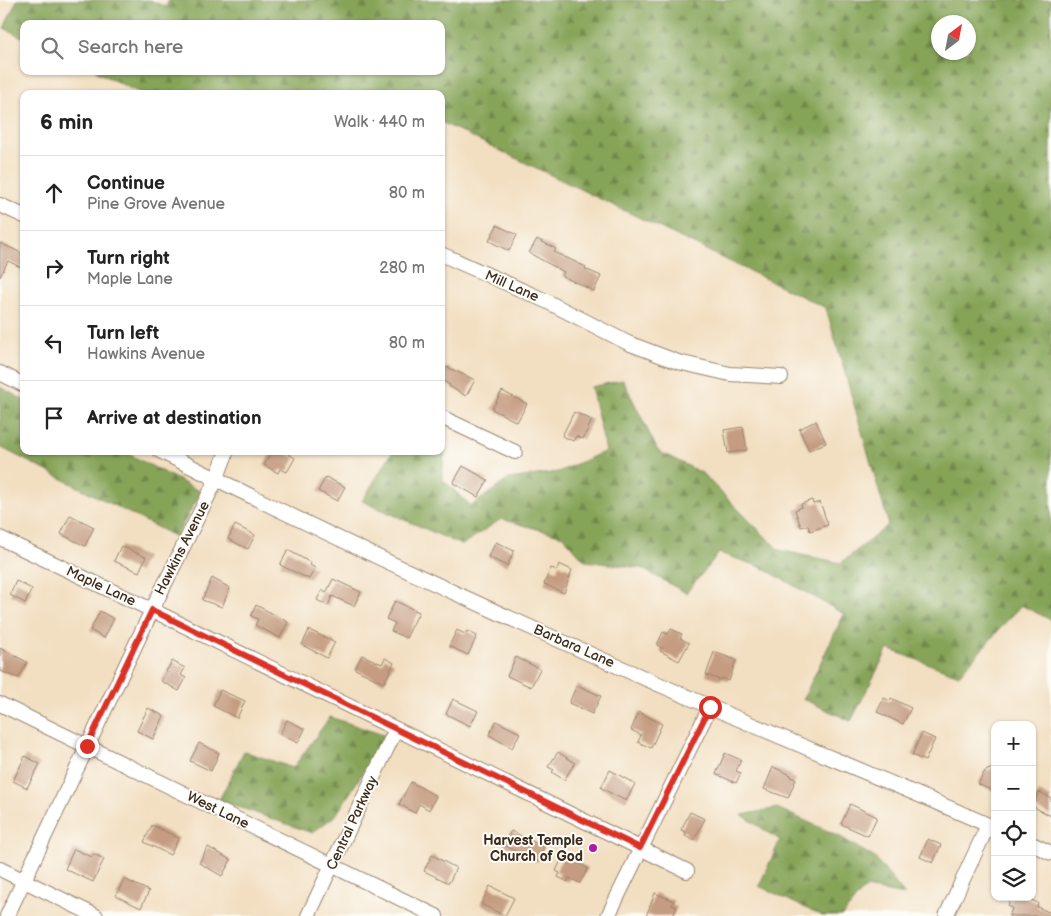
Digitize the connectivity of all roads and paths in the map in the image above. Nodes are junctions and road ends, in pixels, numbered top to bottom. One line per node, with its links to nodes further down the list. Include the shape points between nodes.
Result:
1 (0, 205): 2 (street)
2 (20, 214)
3 (445, 256): 5 (street, Mill Lane, via 628,343 678,362 730,374)
4 (0, 373): 6 (street)
5 (781, 377)
6 (20, 383)
7 (445, 419): 8 (street)
8 (515, 452)
9 (168, 455): 11 (street, Barbara Lane)
10 (226, 455): 11 (street, Hawkins Avenue)
11 (216, 480): 13 (street, Hawkins Avenue); 15 (street, Barbara Lane)
12 (0, 538): 13 (street, Maple Lane)
13 (152, 610): 16 (street, Maple Lane); 17 (street, Hawkins Avenue)
14 (0, 704): 17 (street, West Lane)
15 (710, 707): 18 (street, Barbara Lane); 20 (street)
16 (396, 729): 20 (street, Maple Lane); 22 (street, Central Parkway)
17 (87, 746): 22 (street, West Lane); 25 (street, Hawkins Avenue)
18 (991, 826): 31 (street)
19 (1036, 846): 21 (street)
20 (640, 848): 24 (street, Maple Lane); 30 (street)
21 (1051, 853)
22 (332, 866): 28 (street, Central Parkway); 29 (street, West Lane)
23 (0, 869): 25 (street)
24 (687, 871)
25 (24, 880): 26 (street, Hawkins Avenue); 27 (street)
26 (7, 916)
27 (96, 916)
28 (308, 916)
29 (436, 916)
30 (608, 916)
31 (946, 916)

